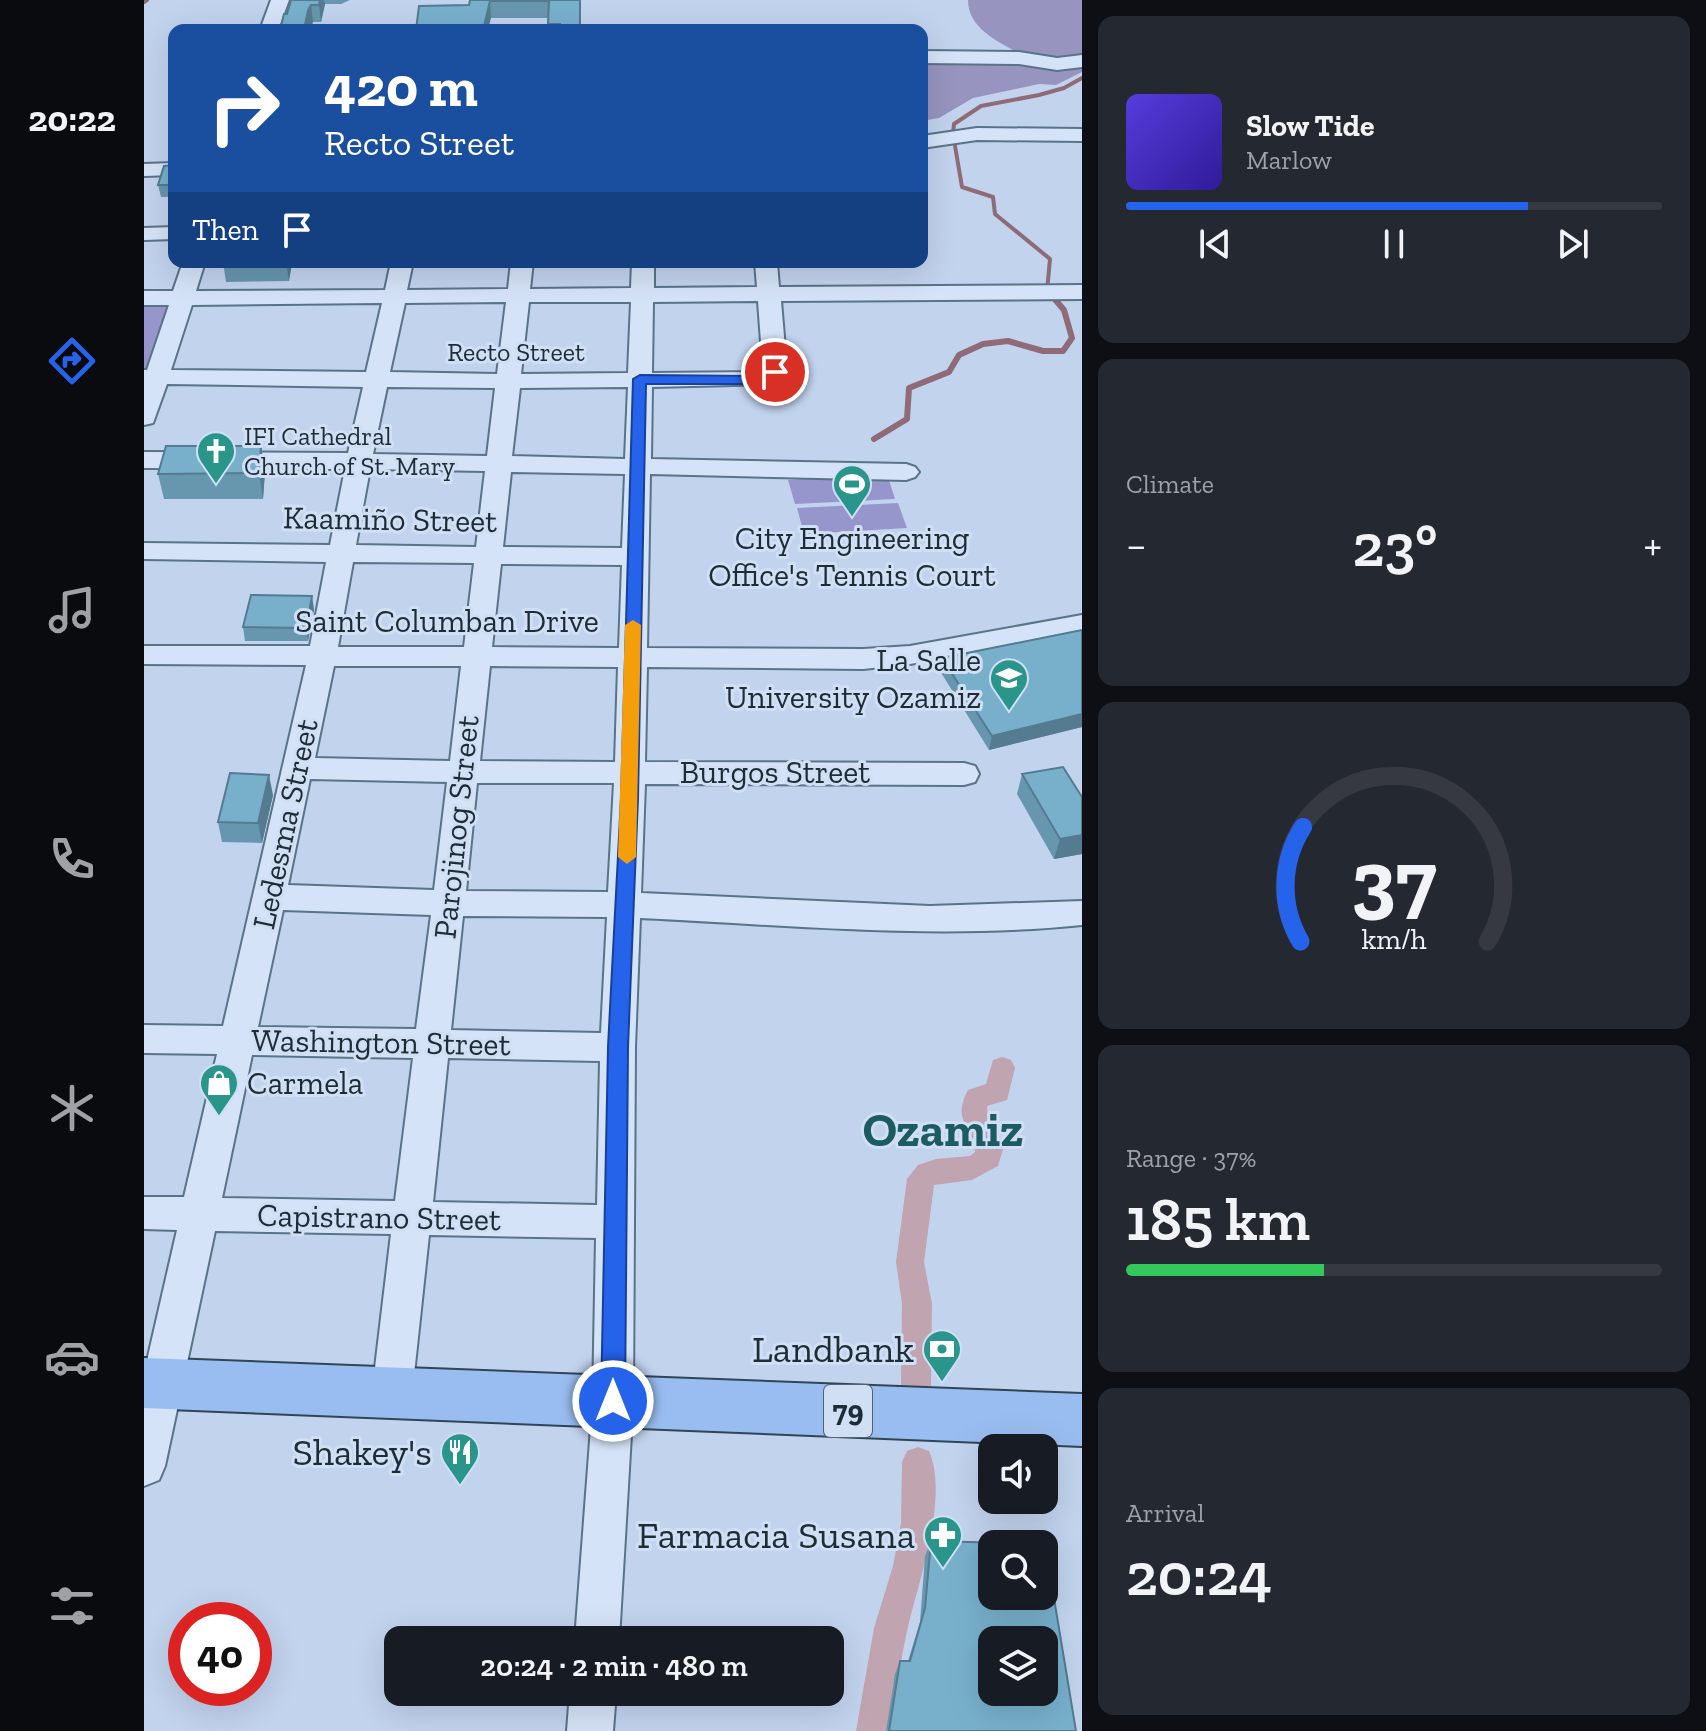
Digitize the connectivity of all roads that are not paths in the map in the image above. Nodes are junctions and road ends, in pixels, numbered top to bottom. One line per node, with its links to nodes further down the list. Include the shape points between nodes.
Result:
1 (280, 0): 2 (street)
2 (271, 24)
3 (928, 57): 4 (street)
4 (1082, 61)
5 (1082, 135): 6 (street, via 977,134)
6 (928, 141)
7 (168, 169): 8 (street)
8 (144, 170)
9 (168, 233): 10 (street)
10 (144, 234)
11 (192, 268): 21 (street)
12 (401, 268): 20 (street, Ledesma Street)
13 (521, 268): 18 (street, Parojinog Street)
14 (643, 268): 19 (street)
15 (766, 268): 17 (street, Recto Street)
16 (1082, 292): 17 (street)
17 (768, 293): 19 (street); 24 (street, Recto Street, via 775,372 771,376)
18 (518, 295): 19 (street); 20 (street); 26 (street, Parojinog Street)
19 (642, 295): 24 (street)
20 (395, 296): 21 (street); 25 (street, Ledesma Street)
21 (182, 297): 22 (street); 23 (street)
22 (144, 298)
23 (151, 377): 25 (street, Recto Street); 27 (street)
24 (640, 379): 26 (street, Recto Street); 31 (street)
25 (376, 380): 26 (street, Recto Street); 29 (street, Ledesma Street)
26 (510, 381): 30 (street, Parojinog Street)
27 (144, 418)
28 (144, 460): 29 (street)
29 (359, 461): 30 (street); 34 (street, Ledesma Street)
30 (501, 465): 31 (street); 35 (street, Parojinog Street)
31 (639, 465): 32 (street); 36 (street)
32 (906, 472)
33 (144, 551): 34 (street, Kaamiño Street)
34 (340, 552): 35 (street, Kaamiño Street); 39 (street, Ledesma Street)
35 (487, 554): 36 (street, Kaamiño Street); 40 (street, Parojinog Street)
36 (634, 557): 41 (street)
37 (1082, 624): 41 (street, Saint Columban Drive, via 863,659)
38 (144, 655): 39 (street, Saint Columban Drive)
39 (322, 657): 40 (street, Saint Columban Drive); 42 (street, Ledesma Street)
40 (474, 658): 41 (street, Saint Columban Drive); 44 (street, Parojinog Street)
41 (632, 658): 43 (street)
42 (297, 768): 44 (street, Burgos Street); 46 (street, Ledesma Street)
43 (630, 771): 44 (street, Burgos Street); 45 (street, Burgos Street); 48 (street)
44 (463, 772): 47 (street, Parojinog Street)
45 (964, 774)
46 (269, 897): 47 (street); 51 (street, Ledesma Street)
47 (448, 903): 48 (street); 52 (street, Parojinog Street)
48 (626, 905): 49 (street, via 930,919); 53 (street)
49 (1082, 913)
50 (144, 1039): 51 (street, Washington Street)
51 (237, 1040): 52 (street, Washington Street); 55 (street, Ledesma Street)
52 (430, 1043): 53 (street, Washington Street); 56 (street, Parojinog Street)
53 (618, 1047): 57 (street)
54 (144, 1213): 55 (street, Capistrano Street)
55 (197, 1214): 56 (street, Capistrano Street); 59 (street, Ledesma Street)
56 (412, 1218): 57 (street, Capistrano Street); 58 (street, Parojinog Street)
57 (614, 1222): 60 (street)
58 (392, 1393): 59 (main road, 79); 60 (main road, 79)
59 (151, 1398): 60 (main road, 79); 65 (street, Ledesma Street)
60 (612, 1416): 61 (main road, 79); 62 (main road, 79); 66 (street)
61 (1082, 1420)
62 (978, 1443)
63 (1058, 1448): 64 (main road, 79)
64 (1082, 1449)
65 (144, 1466)
66 (598, 1626)
67 (592, 1706): 68 (street)
68 (590, 1731)

